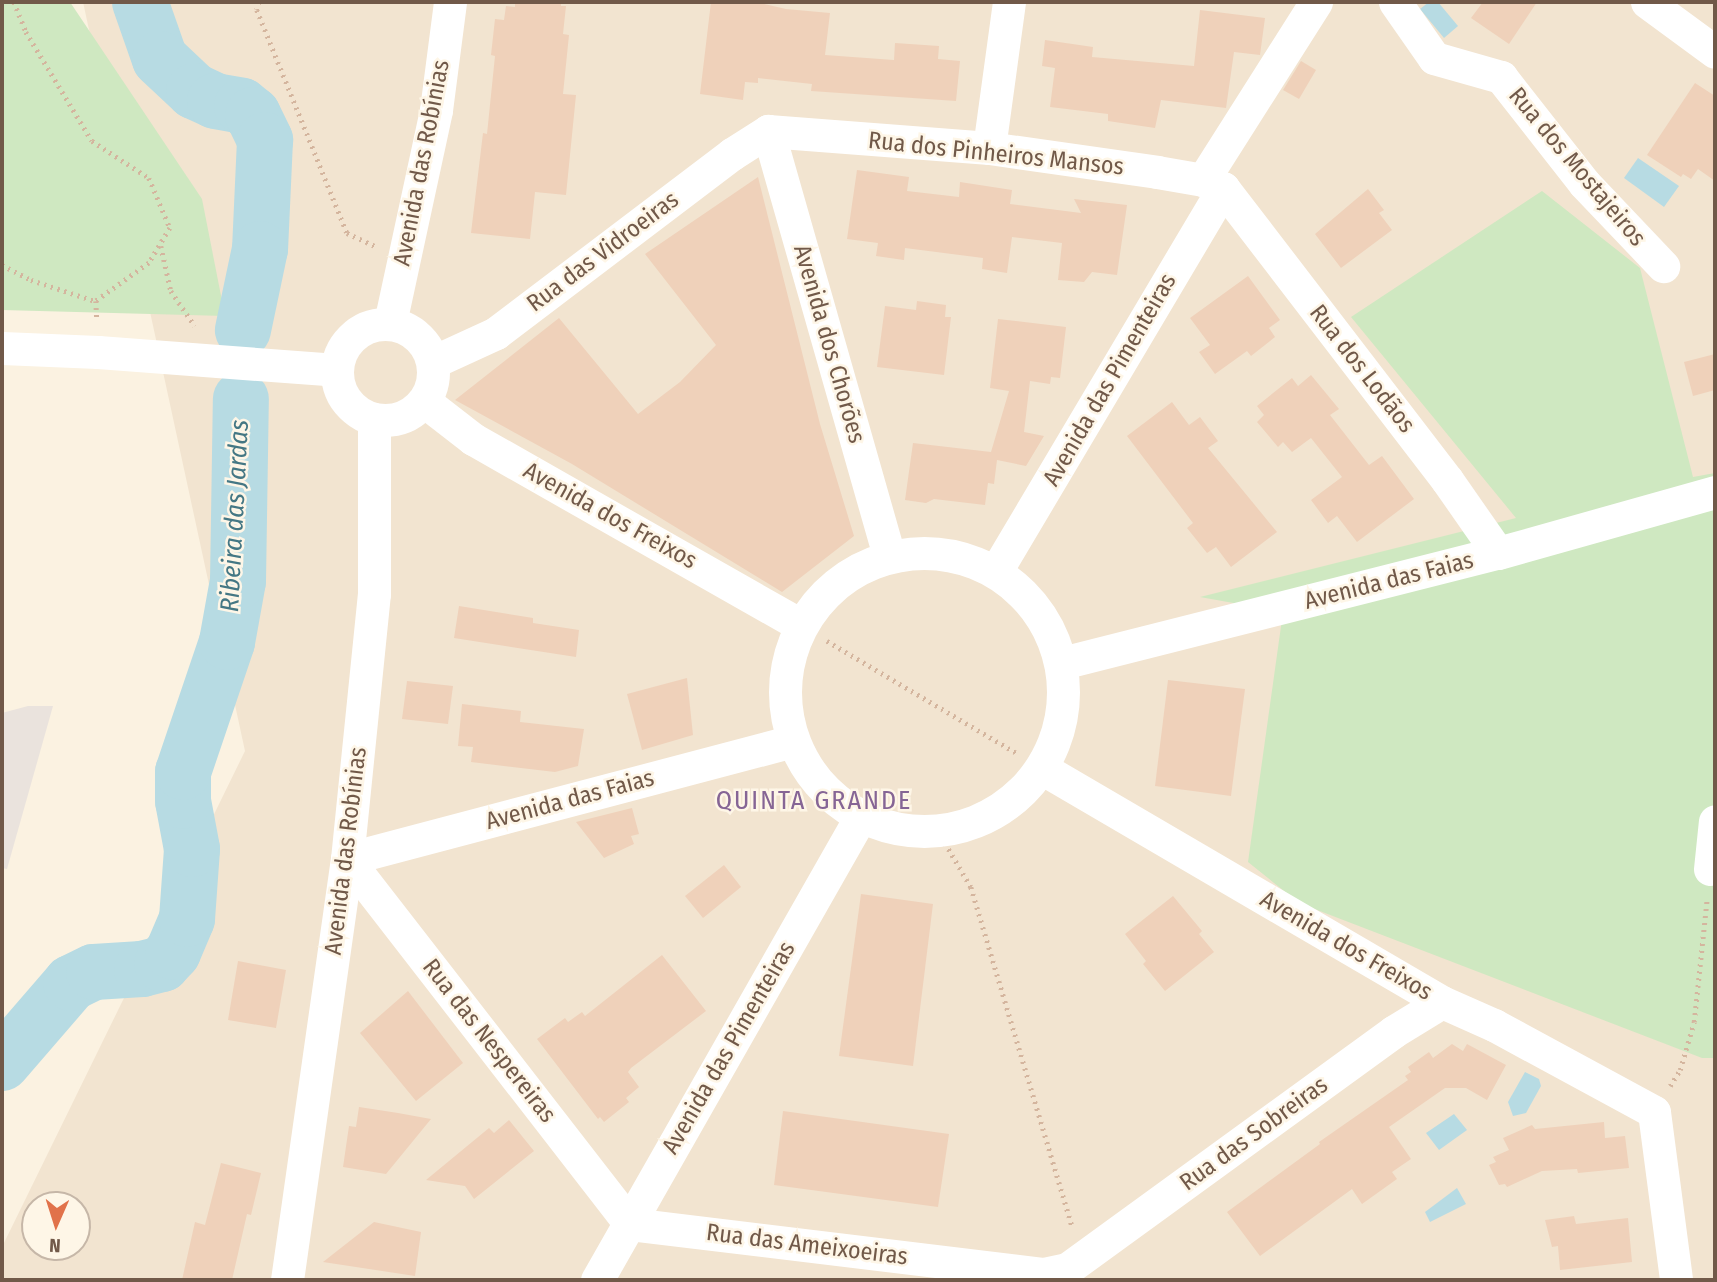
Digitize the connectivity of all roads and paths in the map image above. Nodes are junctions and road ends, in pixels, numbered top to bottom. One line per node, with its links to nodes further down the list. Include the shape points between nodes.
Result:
1 (14, 2): 12 (path, via 26,32 92,141 149,178 170,228)
2 (259, 2): 13 (path, via 257,10 347,233)
3 (450, 2): 13 (street, Avenida das Robínias, via 436,110)
4 (1009, 2): 10 (street)
5 (1316, 2): 11 (street, Avenida das Pimenteiras)
6 (1395, 2): 15 (street, Rua dos Mostajeiros, via 1434,58 1501,77 1584,183)
7 (1647, 2): 8 (street)
8 (1715, 52)
9 (768, 131): 10 (street, Rua dos Pinheiros Mansos); 21 (street, Rua das Vidroeiras, via 496,333); 27 (street, Avenida dos Chorões)
10 (989, 148): 11 (street, Rua dos Pinheiros Mansos)
11 (1213, 184): 26 (street, Rua dos Lodãos, via 1447,480); 28 (street, Avenida das Pimenteiras)
12 (160, 245): 16 (path, via 149,263); 20 (path, via 171,291)
13 (404, 259): 17 (street, Avenida das Robínias)
14 (2, 265): 16 (path, via 31,280)
15 (1662, 266)
16 (96, 301): 19 (path)
17 (390, 323): 21 (street, via 418,335); 22 (street, via 359,330 339,355)
18 (2, 348): 19 (street)
19 (98, 352): 20 (street)
20 (218, 361): 22 (street)
21 (433, 362): 23 (street, via 434,376)
22 (337, 370): 24 (street, via 346,401)
23 (424, 401): 24 (street, via 402,417); 29 (street, Avenida dos Freixos, via 473,439)
24 (374, 419): 36 (street, Avenida das Robínias, via 374,594)
25 (1715, 492): 26 (street, Avenida das Faias)
26 (1498, 553): 30 (street, Avenida das Faias)
27 (889, 556): 28 (street, via 928,552); 29 (street, via 854,570 823,594)
28 (996, 570): 30 (street, via 1028,598 1049,628)
29 (800, 625): 31 (street, via 786,663 784,705); 32 (path)
30 (1062, 663): 32 (street, via 1064,702)
31 (793, 741): 33 (street, via 810,773 833,798); 36 (street, Avenida das Faias)
32 (1043, 769): 35 (street, via 1011,802 976,821); 38 (street, Avenida dos Freixos)
33 (861, 816): 35 (street, via 898,829); 40 (street, Avenida das Pimenteiras)
34 (1715, 821): 37 (street)
35 (938, 831): 41 (path, via 971,887)
36 (347, 859): 40 (street, Rua das Nespereiras); 42 (street, Avenida das Robínias)
37 (1710, 869): 39 (path, via 1695,1022 1679,1070)
38 (1442, 1002): 39 (street, Avenida dos Freixos, via 1494,1025); 41 (street, Rua das Sobreiras, via 1393,1032)
39 (1654, 1112): 44 (street)
40 (630, 1224): 41 (street, Rua das Ameixoeiras, via 1044,1275); 43 (street, Avenida das Pimenteiras)
41 (1073, 1269)
42 (287, 1280)
43 (597, 1280)
44 (1676, 1280)

